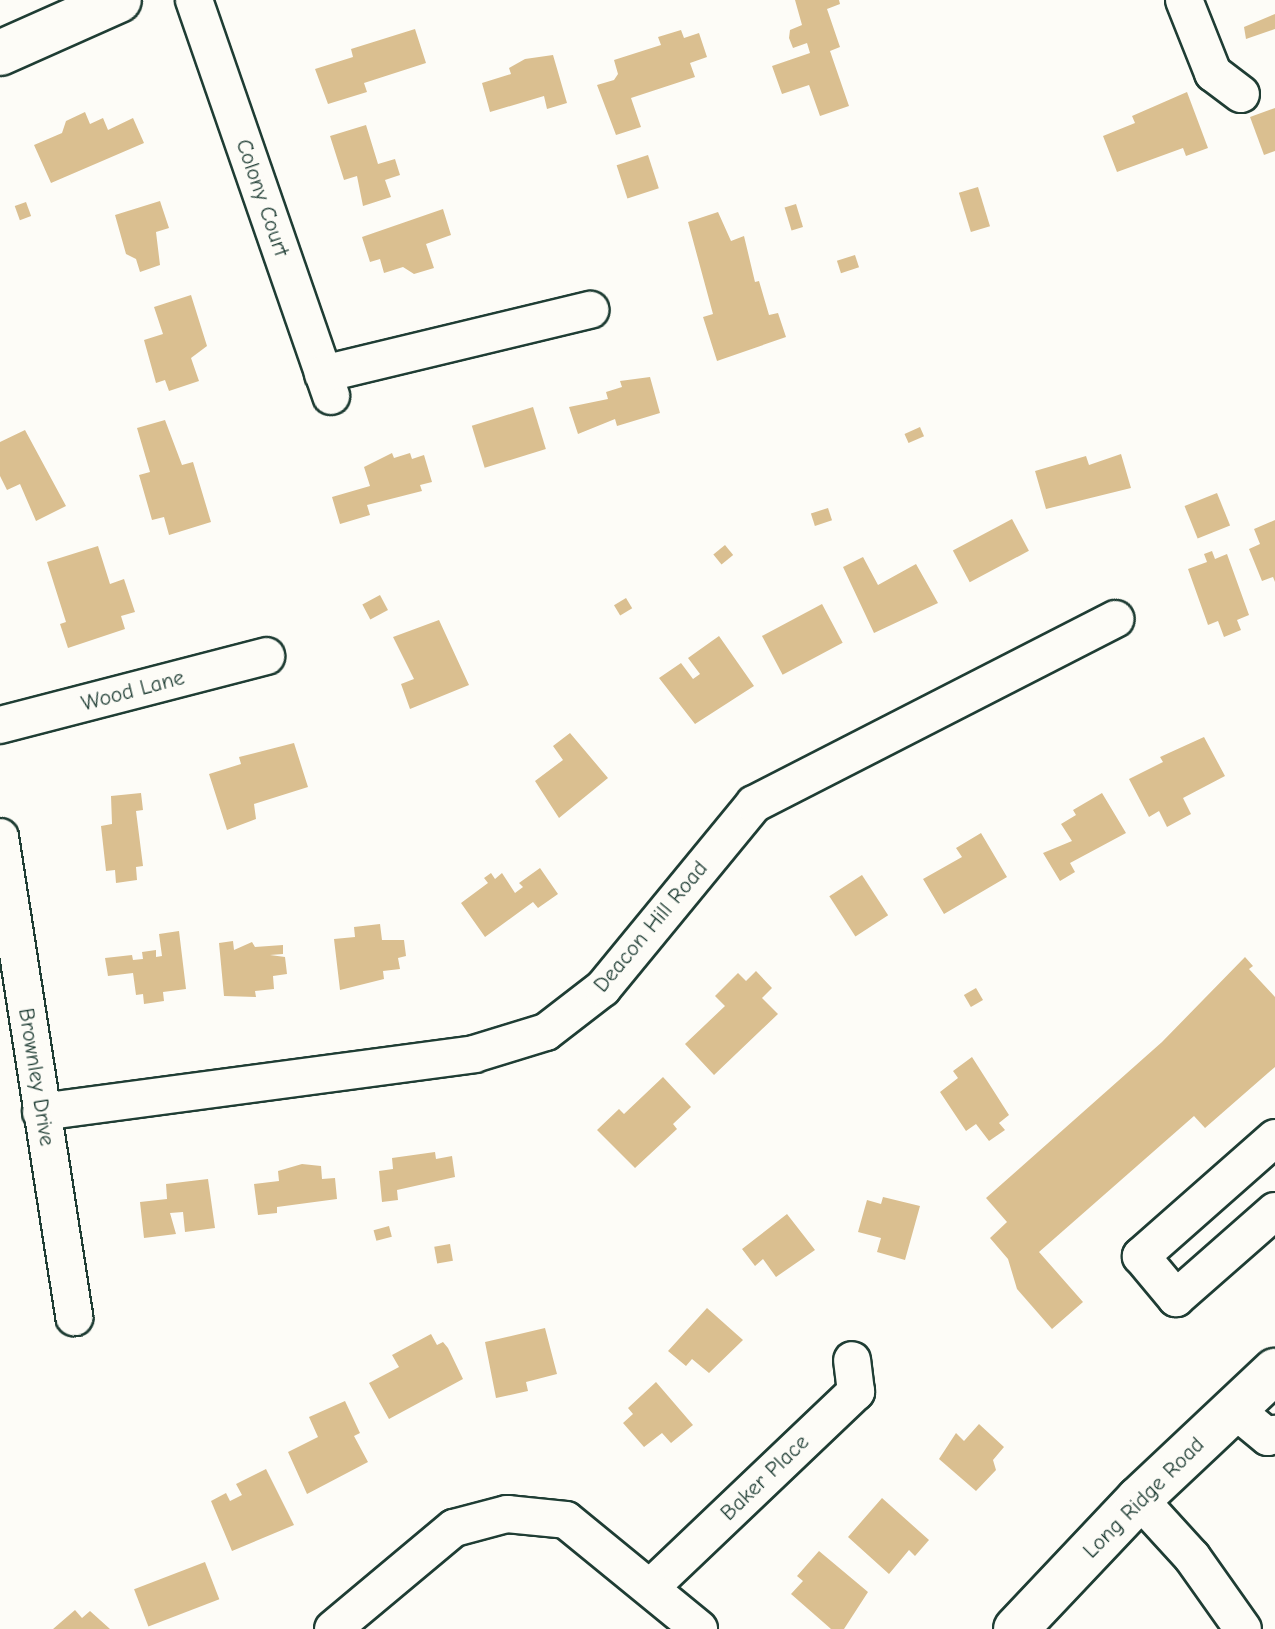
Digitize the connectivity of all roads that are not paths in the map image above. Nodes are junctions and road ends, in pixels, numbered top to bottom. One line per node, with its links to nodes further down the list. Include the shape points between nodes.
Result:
1 (194, 0): 6 (street, Colony Court, via 327,385)
2 (1184, 0): 5 (street, via 1213,73)
3 (99, 4): 4 (main road)
4 (0, 53)
5 (1241, 94)
6 (590, 310)
7 (1115, 619): 11 (street, Deacon Hill Road, via 754,804 603,988 546,1032 474,1054)
8 (266, 656): 9 (street, Wood Lane)
9 (0, 725)
10 (0, 837): 11 (street, Brownley Drive)
11 (41, 1112): 14 (street, Brownley Drive)
12 (1270, 1154): 13 (street, via 1141,1256 1176,1298)
13 (1275, 1211)
14 (74, 1317)
15 (852, 1360): 20 (street, Baker Place, via 856,1392)
16 (1275, 1371): 17 (main road, Long Ridge Road)
17 (1234, 1409): 18 (street); 19 (main road, Long Ridge Road)
18 (1273, 1437)
19 (1139, 1499): 23 (main road, Long Ridge Road); 24 (street, via 1192,1557)
20 (652, 1586): 21 (street, via 566,1520 507,1514 454,1528); 22 (street)
21 (333, 1629)
22 (699, 1629)
23 (1016, 1629)
24 (1243, 1629)

